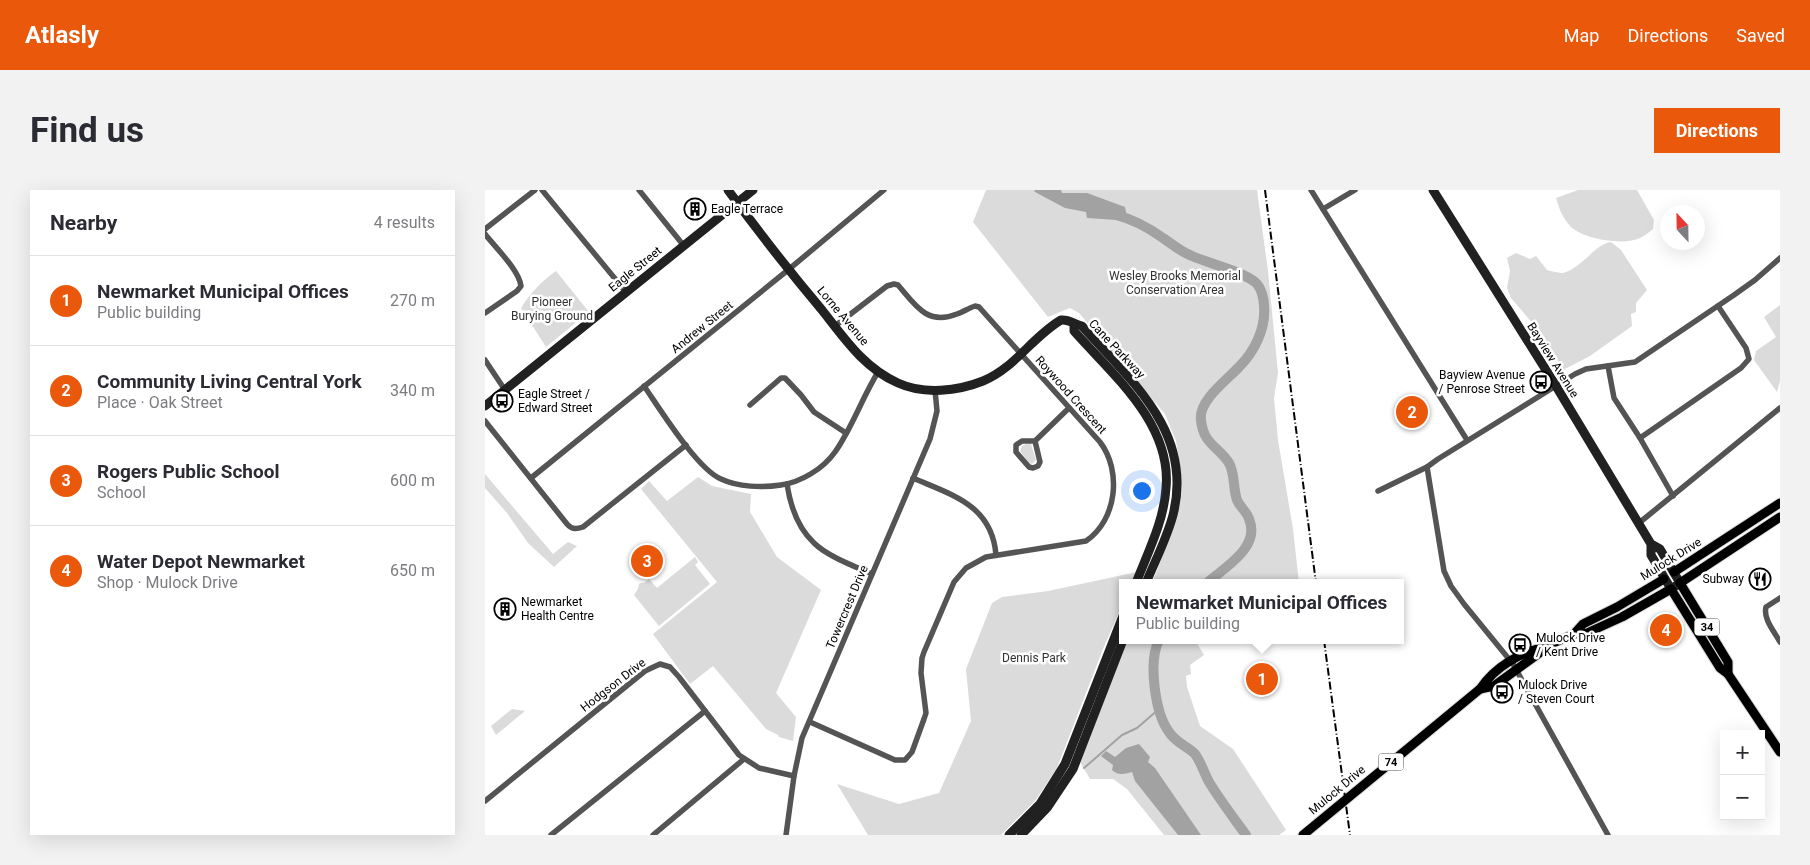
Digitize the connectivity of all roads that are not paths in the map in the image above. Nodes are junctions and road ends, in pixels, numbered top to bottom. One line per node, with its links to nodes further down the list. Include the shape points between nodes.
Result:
1 (535, 190): 12 (street)
2 (541, 190): 17 (street)
3 (639, 190): 14 (street)
4 (728, 190): 10 (main road, Lorne Avenue)
5 (753, 190): 10 (main road, Eagle Street)
6 (884, 190): 16 (street, Andrew Street)
7 (1311, 190): 11 (street)
8 (1355, 190): 11 (street)
9 (1433, 190): 27 (main road, Bayview Avenue / 34)
10 (738, 203): 14 (main road, Eagle Street); 16 (main road, Lorne Avenue)
11 (1323, 209): 37 (street)
12 (485, 229)
13 (485, 234): 19 (street, via 514,270 521,286)
14 (684, 246): 17 (main road, Eagle Street)
15 (1780, 258): 18 (street)
16 (788, 270): 21 (main road, Lorne Avenue); 26 (street, Andrew Street)
17 (626, 292): 28 (main road, Eagle Street)
18 (1718, 306): 24 (street, via 1635,362); 36 (street, via 1746,348 1749,359 1741,368)
19 (485, 313)
20 (1074, 324): 22 (main road, Lorne Avenue, via 1061,320); 53 (main road, Cane Parkway, via 1074,331 1147,415 1156,431 1166,469 1166,488 1158,527); 54 (main road, Cane Parkway, via 1082,326 1151,404 1172,449 1177,494)
21 (835, 326): 22 (street, Roywood Crescent, via 887,286 895,284 919,310 932,317 950,316 979,307); 25 (main road, Lorne Avenue, via 857,354)
22 (1021, 355): 29 (main road, Lorne Avenue, via 985,380 970,386); 32 (street, Roywood Crescent)
23 (485, 360): 28 (street)
24 (1608, 366): 27 (street, via 1586,369); 36 (street, via 1614,398)
25 (878, 372): 29 (main road, Lorne Avenue, via 899,384); 35 (street)
26 (644, 386): 39 (street); 41 (street, Andrew Street)
27 (1556, 386): 37 (street); 48 (main road, Bayview Avenue / 34)
28 (505, 390): 31 (main road, Eagle Street)
29 (935, 390): 42 (street, Towercrest Drive, via 937,411 934,427)
30 (750, 405): 35 (street, via 785,378 814,412)
31 (485, 406)
32 (1069, 408): 38 (street); 50 (street, Roywood Crescent, via 1100,442 1111,463 1113,488 1105,521 1095,534 1080,543)
33 (1780, 408): 45 (street)
34 (485, 421): 41 (street)
35 (846, 433): 43 (street, via 835,452 819,468)
36 (1640, 438): 45 (street)
37 (1467, 440): 40 (street)
38 (1035, 441): 38 (street, via 1040,462 1033,468 1015,449 1019,442)
39 (686, 445): 41 (street, via 577,529 567,524); 43 (street, via 720,479 746,485)
40 (1427, 467): 44 (street); 64 (street, via 1444,570 1463,604)
41 (531, 478)
42 (913, 478): 50 (street, via 961,498 977,511 986,523); 52 (street, Towercrest Drive)
43 (787, 484): 52 (street, via 790,502 800,525 813,543)
44 (1378, 491)
45 (1673, 496): 48 (street)
46 (1780, 503): 51 (main road, Mulock Drive / 74)
47 (1780, 517): 56 (main road, Mulock Drive / 74)
48 (1639, 523): 49 (main road, Bayview Avenue / 34)
49 (1651, 544): 51 (main road, Bayview Avenue / 34, via 1660,548); 55 (main road, Bayview Avenue / 34, via 1651,555)
50 (996, 556): 69 (street, Roywood Crescent, via 979,560 966,568 949,591 921,658 925,719 909,756 902,761 895,760)
51 (1675, 572): 55 (main road, Mulock Drive / 74); 56 (main road, Bayview Avenue / 34)
52 (872, 574): 69 (street, Towercrest Drive)
53 (1138, 579)
54 (1148, 579)
55 (1664, 579): 57 (main road, Bayview Avenue / 34); 60 (main road, Mulock Drive / 74, via 1617,608 1583,624)
56 (1680, 583): 57 (main road, Mulock Drive / 74); 66 (main road, 34, via 1729,662)
57 (1671, 589): 60 (main road, Mulock Drive / 74, via 1593,631); 66 (main road, 34, via 1720,668)
58 (1780, 598): 61 (street, via 1766,607 1765,613)
59 (1119, 626): 77 (main road, via 1065,764 1040,804)
60 (1574, 634): 63 (main road, Mulock Drive / 74)
61 (1780, 642)
62 (1121, 644): 78 (main road, via 1073,769 1047,808)
63 (1546, 647): 64 (main road, Mulock Drive / 74, via 1531,650); 65 (main road, Mulock Drive / 74)
64 (1510, 661): 65 (street); 67 (main road, Mulock Drive / 74, via 1488,678)
65 (1516, 669): 67 (main road, Mulock Drive / 74, via 1494,686); 80 (street)
66 (1729, 674): 70 (main road, 34)
67 (1480, 689): 79 (main road, Mulock Drive / 74)
68 (705, 711): 71 (street, Hodgson Drive); 73 (street, Hodgson Drive, via 670,668 660,664 653,666); 74 (street)
69 (810, 722): 72 (street, Towercrest Drive, via 800,745)
70 (1780, 752)
71 (744, 759): 72 (street, Hodgson Drive, via 766,770); 75 (street)
72 (794, 776): 76 (street, Towercrest Drive)
73 (485, 801)
74 (551, 835)
75 (653, 835)
76 (786, 835)
77 (1009, 835)
78 (1021, 835)
79 (1303, 835)
80 (1608, 835)

